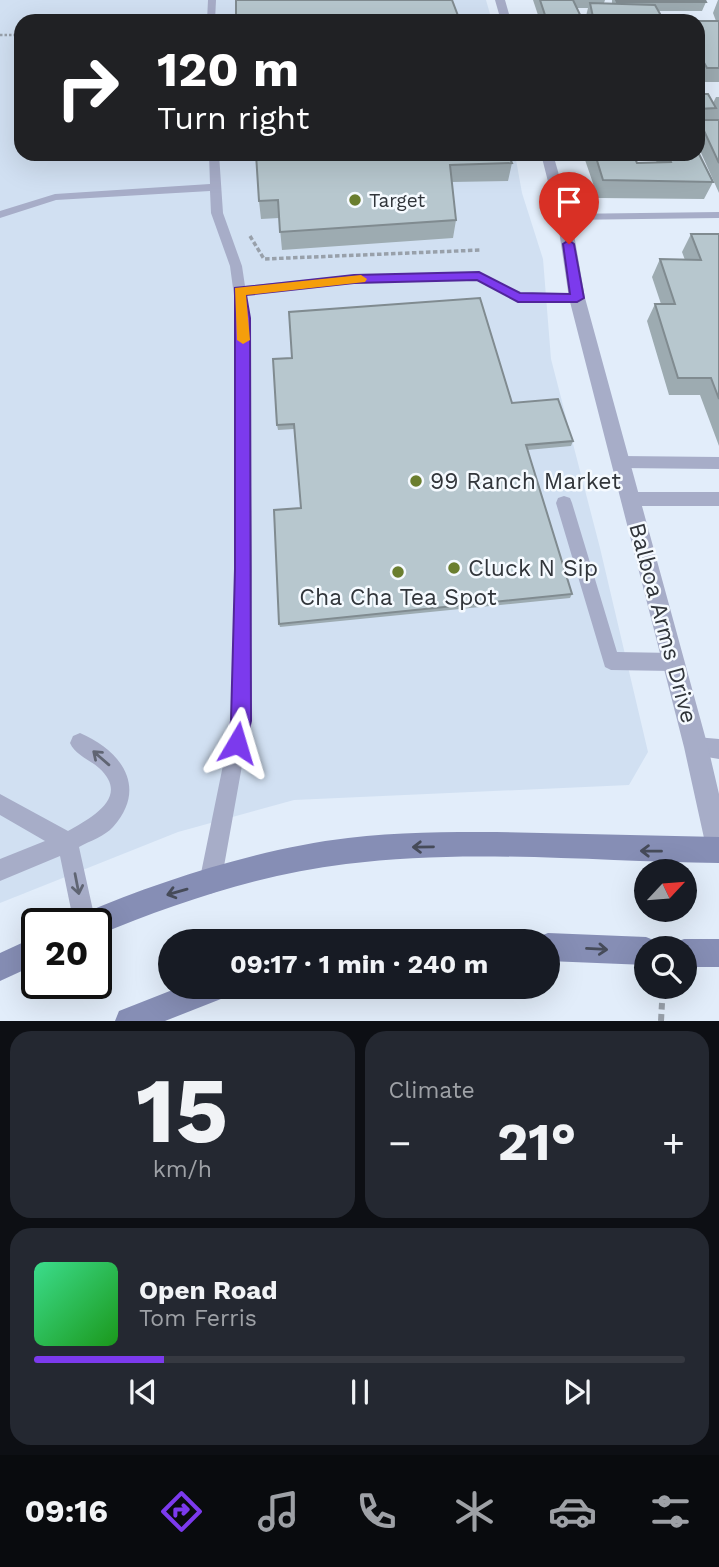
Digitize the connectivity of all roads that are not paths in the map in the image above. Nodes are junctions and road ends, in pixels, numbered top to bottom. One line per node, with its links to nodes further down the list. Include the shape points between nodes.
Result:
1 (214, 161): 3 (lane)
2 (549, 161): 6 (street, Balboa Arms Drive)
3 (215, 187): 4 (lane, via 55,197); 7 (lane, via 216,213 236,266)
4 (0, 215)
5 (719, 215): 6 (lane)
6 (564, 217): 8 (street, Balboa Arms Drive)
7 (240, 291): 8 (lane, via 354,279 479,276 518,297); 21 (lane, via 244,389 241,721)
8 (577, 298): 9 (street, Balboa Arms Drive)
9 (621, 463): 10 (lane); 11 (street, Balboa Arms Drive)
10 (719, 464)
11 (631, 499): 13 (lane); 14 (street, Balboa Arms Drive)
12 (564, 503): 14 (lane, via 611,661)
13 (718, 503)
14 (673, 662): 16 (street, Balboa Arms Drive)
15 (80, 743): 18 (lane, one-way to 15, via 104,822 120,800 120,780 107,762)
16 (707, 748): 19 (street, Balboa Arms Drive)
17 (0, 804): 18 (lane)
18 (68, 842): 20 (lane); 22 (lane, one-way to 22)
19 (719, 849): 21 (main road, one-way to 21, via 362,849 272,865)
20 (0, 870)
21 (210, 883): 23 (main road, one-way to 23)
22 (82, 908)
23 (112, 915)
24 (560, 947): 25 (main road, one-way to 25)
25 (634, 951)
26 (697, 953): 27 (main road)
27 (719, 953)
28 (21, 957): 29 (main road)
29 (0, 967)
30 (185, 999): 31 (main road)
31 (129, 1021)

